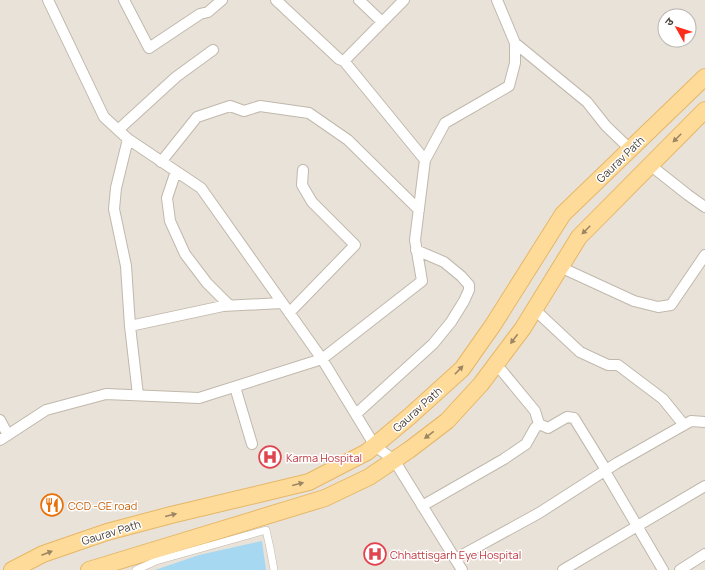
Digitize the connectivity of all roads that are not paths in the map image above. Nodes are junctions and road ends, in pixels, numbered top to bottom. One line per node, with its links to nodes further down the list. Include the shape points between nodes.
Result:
1 (48, 0): 14 (street, via 104,117)
2 (124, 0): 3 (street, via 149,48 200,14 208,12)
3 (222, 0)
4 (276, 0): 11 (street)
5 (359, 0): 8 (street)
6 (404, 0): 8 (street)
7 (497, 0): 9 (street)
8 (382, 22): 11 (street)
9 (515, 44): 16 (street, via 587,102 606,126); 17 (street, via 516,63 509,86 445,123)
10 (213, 50): 14 (street, via 176,77)
11 (344, 61): 17 (street)
12 (705, 77): 16 (main road, Gaurav Path)
13 (705, 110): 19 (main road, one-way to 19)
14 (118, 130): 15 (street)
15 (128, 139): 18 (street); 31 (street, via 116,188 114,208 126,266)
16 (630, 149): 43 (main road, Gaurav Path, one-way to 16, via 462,369 563,214)
17 (425, 160): 23 (street)
18 (161, 162): 21 (street); 23 (street, via 197,117 230,106 244,111 260,106 309,113 348,140)
19 (650, 165): 22 (street); 26 (main road, one-way to 26, via 579,237)
20 (303, 170): 30 (street, via 302,185 312,202 355,245)
21 (176, 171): 27 (street, via 201,188); 28 (street, via 167,198 170,221 185,254 207,283)
22 (705, 207)
23 (418, 210): 24 (street)
24 (416, 250): 32 (street, via 422,281); 36 (street, via 444,262 461,276 469,285 469,290 451,322 433,344)
25 (705, 255): 26 (street, via 671,305 658,307 634,301)
26 (560, 267): 29 (main road)
27 (282, 303): 28 (street); 30 (street)
28 (229, 305): 31 (street)
29 (534, 308): 33 (main road, one-way to 33); 40 (street, via 580,352 608,365 618,365 663,399)
30 (289, 313): 32 (street)
31 (130, 326): 35 (street)
32 (322, 359): 34 (street); 36 (street)
33 (494, 366): 39 (street, via 502,371 535,412); 44 (main road, one-way to 44, via 447,421)
34 (235, 387): 35 (street, via 199,398); 42 (street)
35 (138, 395): 41 (street, via 106,394 46,410)
36 (356, 414): 43 (street)
37 (0, 420): 41 (street)
38 (705, 422): 40 (street, via 691,421)
39 (539, 424): 45 (street, via 548,428 567,417 574,418); 47 (street, via 526,444)
40 (684, 425): 45 (street)
41 (4, 438)
42 (252, 444)
43 (376, 446): 44 (street); 51 (main road, Gaurav Path, one-way to 43, via 43,554 107,532 309,482)
44 (394, 460): 47 (street); 52 (main road, via 369,477 325,498)
45 (606, 470): 48 (street); 50 (street, via 539,513)
46 (705, 486): 48 (street)
47 (422, 506): 50 (street)
48 (637, 526): 56 (street); 57 (street)
49 (705, 554): 58 (street)
50 (455, 559): 55 (street)
51 (12, 570)
52 (89, 570)
53 (136, 570): 54 (street, via 156,561 266,530)
54 (274, 570)
55 (462, 570)
56 (563, 570)
57 (663, 570)
58 (680, 570)

